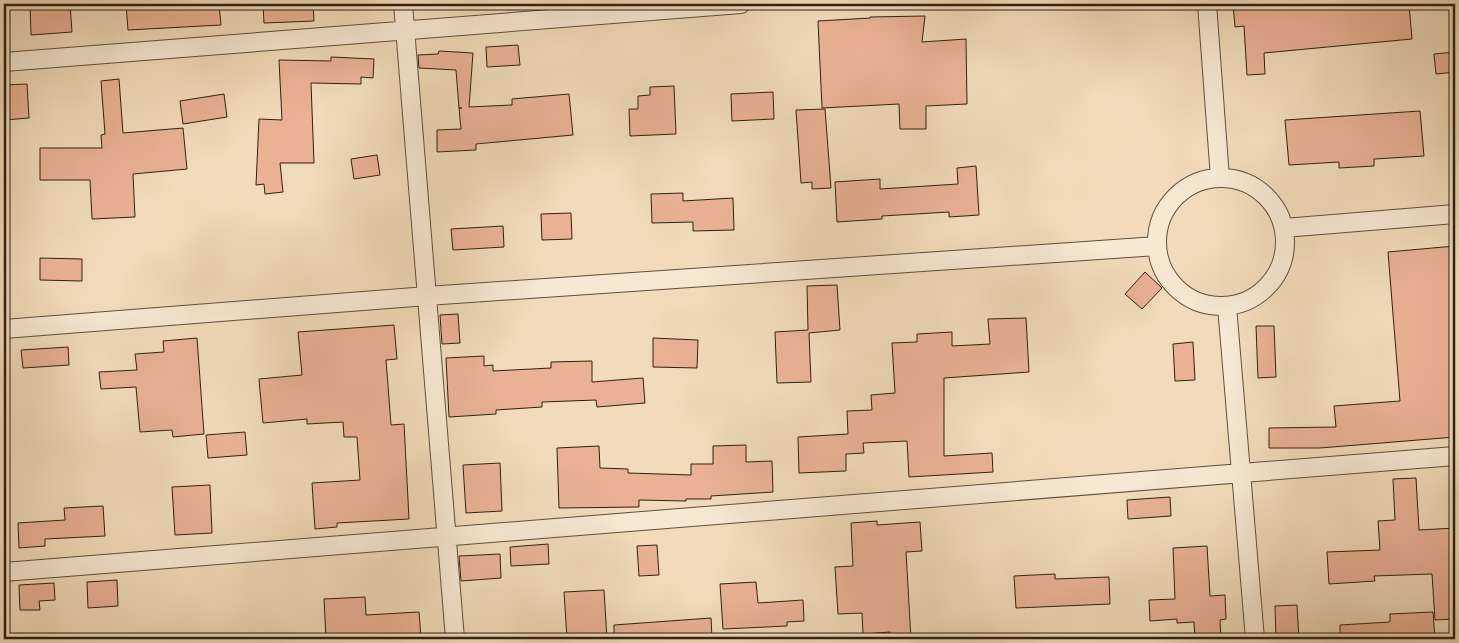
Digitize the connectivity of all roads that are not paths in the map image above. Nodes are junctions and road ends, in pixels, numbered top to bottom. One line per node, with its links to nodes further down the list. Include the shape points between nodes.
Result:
1 (403, 4): 4 (street)
2 (741, 4): 4 (street)
3 (1207, 4): 6 (street)
4 (405, 30): 5 (street); 10 (street)
5 (4, 62)
6 (1220, 178): 8 (street, via 1242,182 1262,193 1272,204); 9 (street, via 1195,184 1174,198 1158,229)
7 (1455, 214): 8 (street)
8 (1284, 228): 11 (street, via 1282,260 1268,286 1244,302)
9 (1157, 246): 10 (street); 11 (street, via 1159,260 1174,286 1200,302)
10 (427, 296): 12 (street); 15 (street)
11 (1227, 306): 14 (street)
12 (4, 329)
13 (1455, 456): 14 (street)
14 (1241, 474): 15 (street); 18 (street)
15 (446, 537): 16 (street); 17 (street)
16 (4, 572)
17 (455, 639)
18 (1255, 639)

